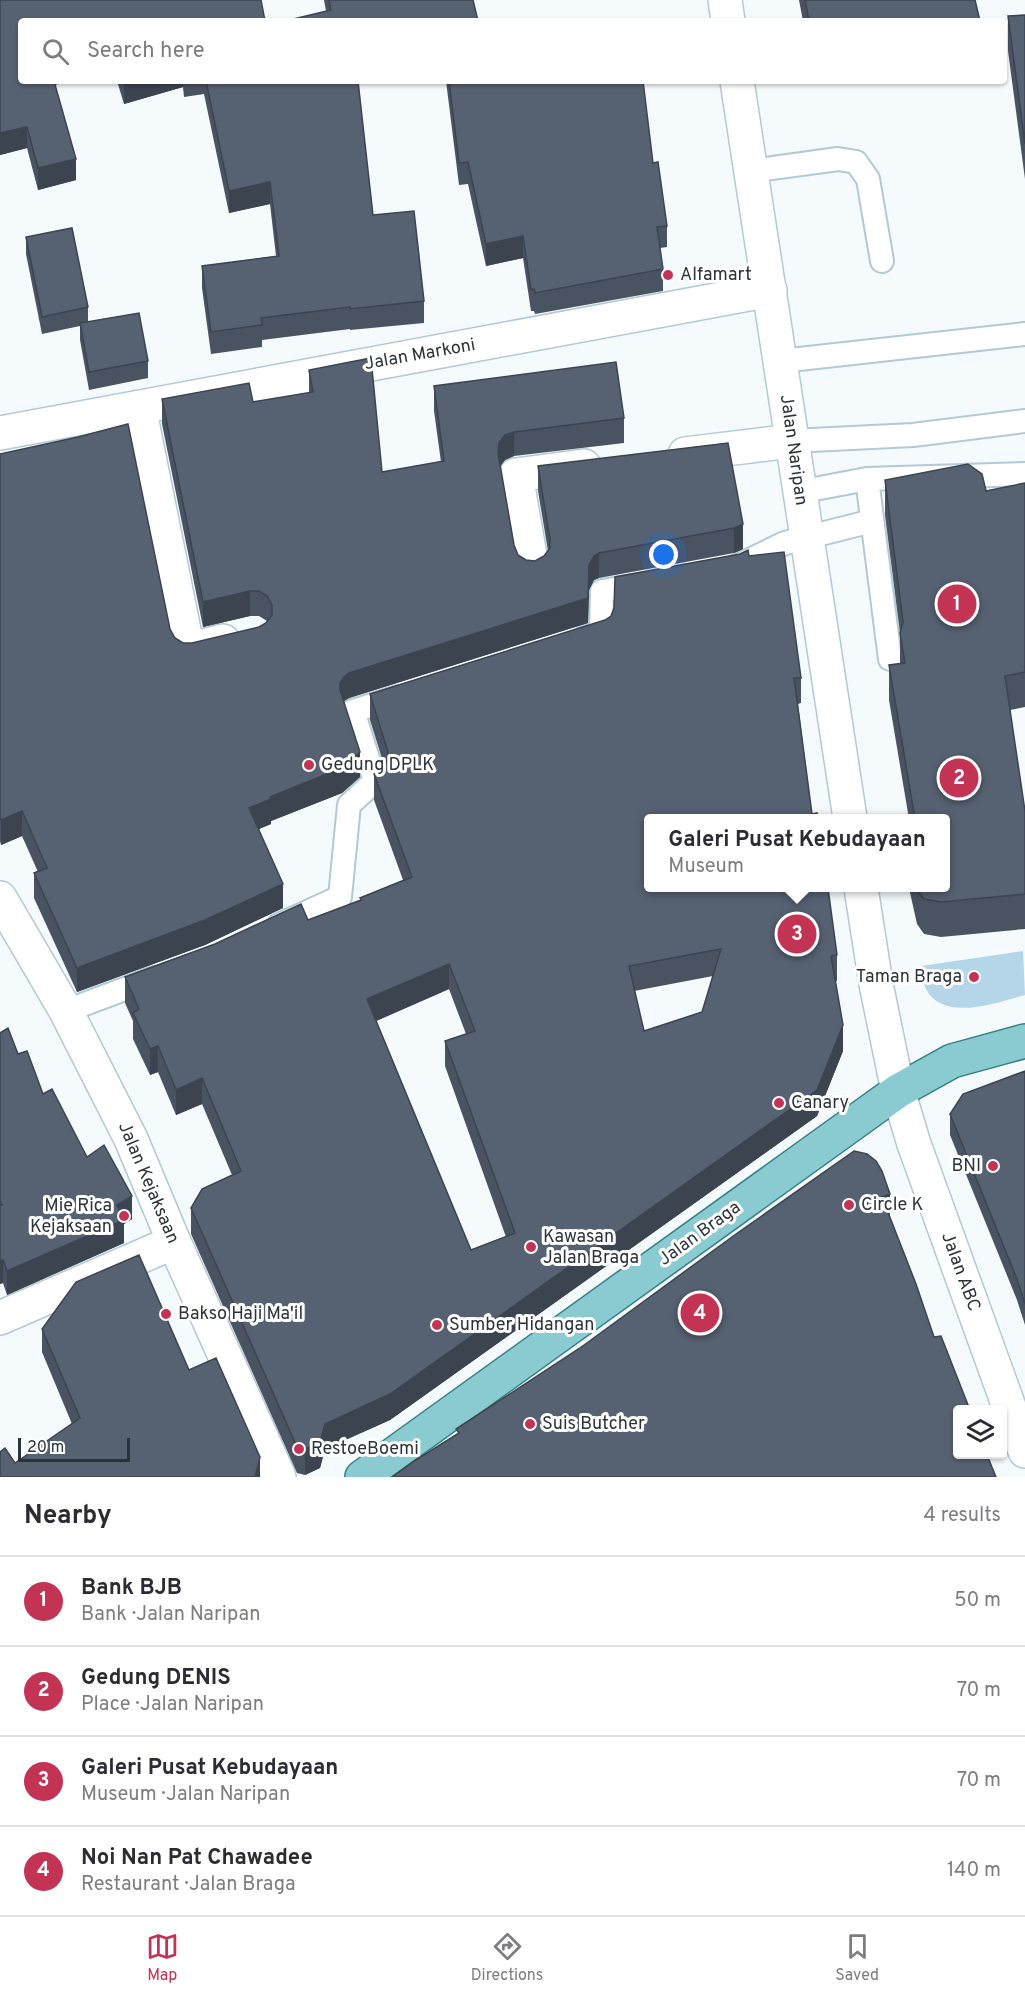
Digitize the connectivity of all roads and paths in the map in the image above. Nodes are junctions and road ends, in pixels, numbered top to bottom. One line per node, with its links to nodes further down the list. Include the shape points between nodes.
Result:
1 (725, 0): 2 (street)
2 (728, 18)
3 (737, 84): 4 (street, Jalan Naripan)
4 (751, 171): 5 (lane, via 838,159 856,162 868,179); 6 (street, Jalan Naripan)
5 (882, 261)
6 (770, 290): 8 (street, Jalan Naripan); 9 (street, Jalan Markoni)
7 (1025, 334): 8 (lane)
8 (781, 361): 12 (street, Jalan Naripan)
9 (139, 407): 11 (street, Jalan Markoni); 23 (street, via 188,650)
10 (1025, 420): 12 (lane, via 913,435)
11 (0, 433)
12 (791, 441): 13 (street); 17 (street, Jalan Naripan)
13 (653, 458)
14 (608, 463): 20 (street, via 516,475)
15 (1025, 474): 16 (lane)
16 (867, 479): 17 (lane); 18 (lane)
17 (799, 492): 19 (street, Jalan Naripan)
18 (872, 521): 19 (lane); 25 (lane)
19 (806, 537): 21 (lane, via 738,566); 27 (street, Jalan Naripan)
20 (532, 567)
21 (715, 570)
22 (659, 581): 24 (lane, via 603,591 601,633)
23 (254, 633)
24 (567, 644)
25 (890, 659)
26 (421, 690): 30 (lane, via 353,711 375,781 349,805 340,897)
27 (849, 814)
28 (862, 892): 34 (street)
29 (0, 898): 32 (street, Jalan Kejaksaan)
30 (264, 932)
31 (178, 969): 32 (lane)
32 (66, 1011): 35 (street, Jalan Kejaksaan, via 131,1139)
33 (1025, 1041): 34 (main road, Jalan Braga, via 952,1061)
34 (898, 1091): 37 (street, Jalan ABC); 39 (main road, Jalan Braga)
35 (174, 1242): 36 (street); 38 (street, Jalan Kejaksaan)
36 (0, 1318)
37 (1025, 1451)
38 (279, 1477)
39 (362, 1477)

